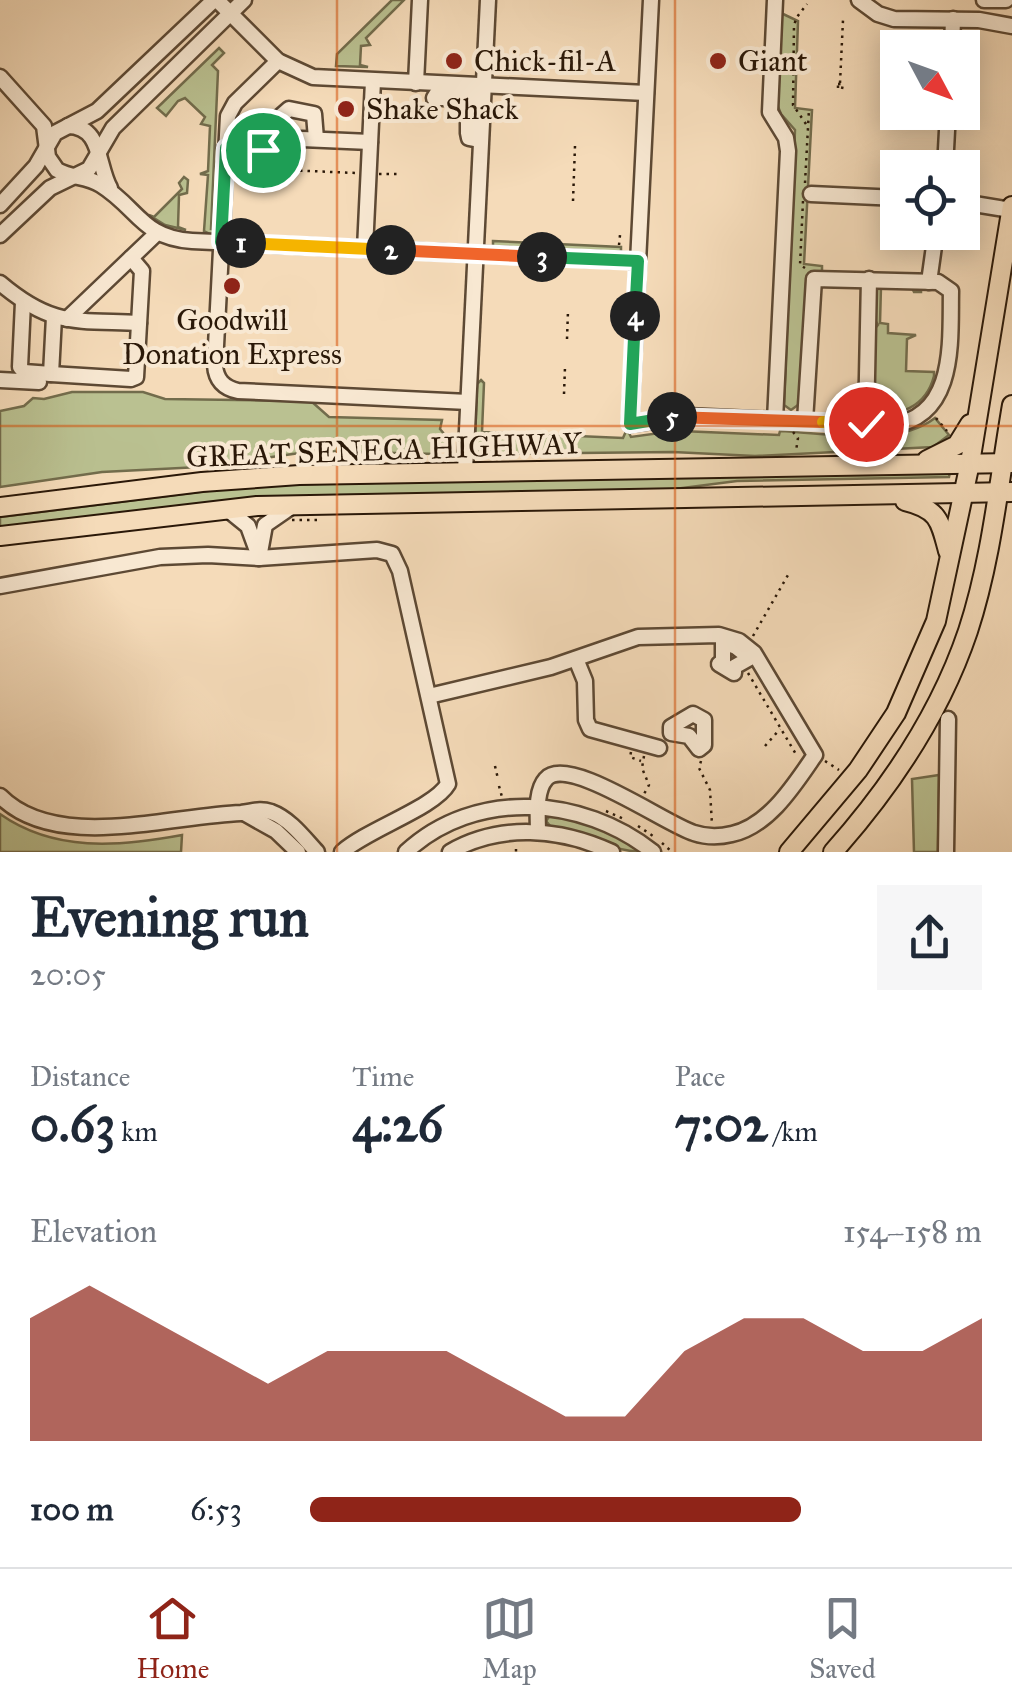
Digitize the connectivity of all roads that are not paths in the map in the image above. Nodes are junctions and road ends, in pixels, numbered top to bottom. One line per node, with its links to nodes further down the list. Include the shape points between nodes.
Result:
1 (215, 0): 10 (street); 23 (street, via 113,98)
2 (244, 0): 10 (street)
3 (420, 0): 18 (street)
4 (488, 0): 19 (street)
5 (651, 0): 20 (street)
6 (775, 0): 55 (street, via 770,112 788,150)
7 (858, 0): 11 (street, via 886,17)
8 (982, 0): 9 (street); 12 (street)
9 (1006, 0)
10 (230, 13): 15 (street); 27 (street, via 121,118)
11 (954, 20): 12 (street); 14 (street)
12 (980, 20): 13 (street)
13 (1012, 26)
14 (953, 30)
15 (278, 61): 17 (street, via 313,77); 28 (street, via 232,107)
16 (0, 77): 22 (street)
17 (374, 81): 18 (street); 25 (street)
18 (416, 83): 19 (street)
19 (484, 86): 20 (street); 41 (street)
20 (646, 93): 43 (street)
21 (439, 98): 21 (street, via 438,90 474,92 474,139 468,133 468,98)
22 (32, 110): 23 (street); 26 (street)
23 (66, 127): 26 (street); 27 (street, via 87,130)
24 (316, 139): 25 (street); 28 (street, via 299,140 269,161); 28 (street, via 314,114 289,109 272,148)
25 (370, 142): 39 (street)
26 (48, 144): 29 (street, via 53,166); 34 (street)
27 (98, 151): 29 (street, via 90,169); 32 (street)
28 (225, 155): 38 (street)
29 (73, 176): 32 (street, via 94,180); 37 (street, via 50,188)
30 (806, 192): 31 (street)
31 (880, 197)
32 (118, 198): 36 (street)
33 (980, 204): 35 (street)
34 (0, 205)
35 (1012, 208): 52 (main road)
36 (156, 234): 38 (street); 42 (street)
37 (0, 236)
38 (221, 242): 39 (street); 53 (street, via 215,365 225,386 238,392)
39 (365, 249): 41 (street)
40 (933, 250): 45 (street)
41 (476, 254): 43 (street); 53 (street)
42 (131, 258): 48 (street); 49 (street, via 142,271)
43 (638, 261): 55 (street, via 630,424 680,416)
44 (870, 279): 45 (street); 56 (street); 57 (street, via 812,282)
45 (928, 282): 56 (street, via 946,285 951,293 942,389 928,410 902,424)
46 (0, 283): 47 (street)
47 (23, 302): 48 (street); 50 (street, via 21,369)
48 (61, 318): 49 (street); 50 (street)
49 (139, 322): 50 (street, via 135,378)
50 (57, 375): 51 (street, via 52,383)
51 (0, 380)
52 (979, 400): 58 (main road); 60 (main road, via 957,445)
53 (468, 402): 61 (street)
54 (1012, 405): 59 (main road)
55 (775, 420): 57 (street)
56 (866, 424): 57 (street)
57 (799, 426)
58 (970, 463): 59 (main road, GREAT SENECA HIGHWAY); 60 (main road, GREAT SENECA HIGHWAY); 63 (main road)
59 (1007, 463): 62 (main road)
60 (906, 464): 61 (main road, GREAT SENECA HIGHWAY); 64 (street, via 921,470 922,479)
61 (465, 471): 66 (main road, GREAT SENECA HIGHWAY, via 202,482)
62 (1005, 492): 63 (main road, GREAT SENECA HIGHWAY); 90 (main road, via 967,634 943,692 891,782)
63 (964, 493): 64 (main road, GREAT SENECA HIGHWAY); 69 (main road)
64 (884, 494): 65 (main road, GREAT SENECA HIGHWAY); 69 (main road, via 924,505 939,519)
65 (294, 505): 67 (main road, GREAT SENECA HIGHWAY); 70 (street, via 265,525)
66 (0, 507)
67 (227, 509): 68 (main road, GREAT SENECA HIGHWAY); 70 (street, via 248,526)
68 (0, 536)
69 (950, 555): 75 (main road, via 930,637)
70 (258, 558): 71 (street, via 160,558); 73 (street, via 392,554)
71 (0, 586)
72 (576, 659): 73 (street); 76 (street, via 586,686 588,727); 78 (street, via 638,636 734,639 754,653 815,755 765,816 730,835 691,832 564,772 546,778)
73 (429, 696): 83 (street, via 446,788)
74 (948, 719): 91 (street)
75 (879, 738): 88 (main road); 89 (main road)
76 (652, 749)
77 (0, 796): 79 (street, via 28,821 80,835)
78 (538, 806): 80 (street); 84 (street, via 459,820); 87 (street, via 607,822)
79 (244, 813): 81 (street); 82 (street, via 277,814)
80 (538, 832): 85 (street, via 501,833); 86 (street)
81 (298, 852)
82 (317, 852)
83 (342, 852)
84 (406, 852)
85 (450, 852)
86 (612, 852)
87 (653, 852)
88 (778, 852)
89 (789, 852)
90 (833, 852)
91 (946, 852)

